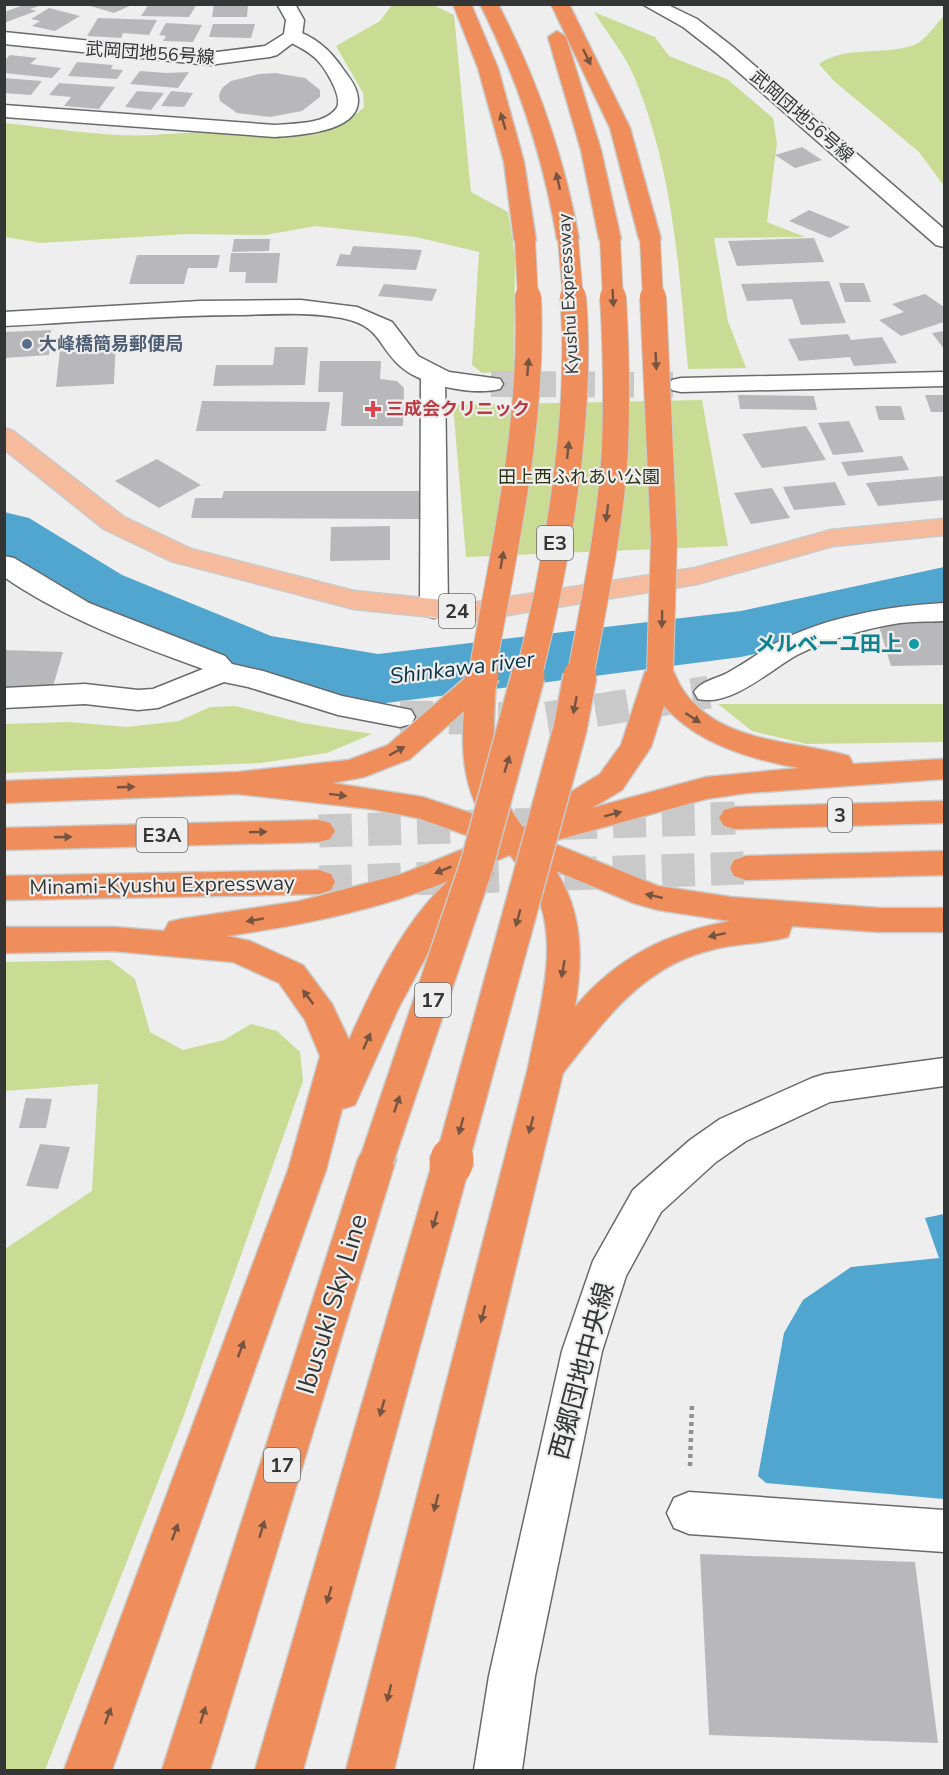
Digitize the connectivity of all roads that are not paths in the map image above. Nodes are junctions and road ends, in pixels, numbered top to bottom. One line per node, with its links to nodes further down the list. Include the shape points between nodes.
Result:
1 (286, 4): 7 (street, via 295,20)
2 (462, 4): 23 (highway, one-way to 2, bridge, via 519,463 530,340 525,240 514,162 488,69)
3 (489, 4): 34 (highway, Kyushu Expressway / E3, one-way to 3, bridge, via 521,716 552,564 569,448 575,355 568,239 561,194 541,120)
4 (546, 4): 34 (highway, Kyushu Expressway / E3, one-way to 34, bridge, via 573,82 610,239 615,425 604,544 570,729)
5 (560, 4): 22 (highway, one-way to 22, bridge, via 620,128 650,239 664,540)
6 (651, 4): 10 (street, 武岡団地56号線, via 690,23 726,51)
7 (293, 36): 8 (street, 武岡団地56号線, via 270,51 209,59); 9 (street, via 323,54 347,90 349,104 332,121 275,132)
8 (4, 38)
9 (4, 111)
10 (945, 240)
11 (4, 319): 12 (street, via 200,308 301,307 349,312 384,327 409,362)
12 (433, 374): 14 (street, via 462,383); 19 (street)
13 (945, 379): 15 (street)
14 (491, 384)
15 (681, 385)
16 (4, 436): 19 (main road, 24, via 114,523 181,555 354,600)
17 (945, 527): 19 (main road, 24, via 831,538 697,576 472,612)
18 (4, 564): 21 (street, via 117,627 215,663)
19 (434, 609)
20 (945, 612): 24 (street, via 892,615 819,636)
21 (222, 672): 25 (street, via 158,698 138,700 85,694); 26 (street, via 338,705)
22 (660, 672): 27 (highway, one-way to 27, via 663,685 682,710 698,722 767,750 830,762); 34 (highway, via 636,747 611,782)
23 (482, 680): 28 (highway, one-way to 23, via 353,770 399,752); 34 (highway, via 478,744 481,781 491,806)
24 (709, 692)
25 (4, 698)
26 (400, 717)
27 (940, 769): 34 (highway, one-way to 27, via 706,788)
28 (238, 783): 29 (highway, one-way to 28); 34 (highway, one-way to 34, via 423,808)
29 (4, 792)
30 (945, 812): 31 (highway, 3)
31 (735, 818)
32 (319, 831): 33 (highway, E3A, one-way to 32)
33 (4, 839)
34 (513, 840): 39 (highway, one-way to 34, via 731,909 658,898); 41 (highway, one-way to 41, via 411,883 300,913); 43 (highway, one-way to 43, via 554,895 566,953); 45 (highway, one-way to 34, via 393,988 429,923 453,895); 49 (highway, Ibusuki Sky Line / 17, one-way to 34, bridge, via 377,1159 457,931); 50 (highway, one-way to 50, bridge, via 451,1164)
35 (945, 863): 36 (highway)
36 (746, 868)
37 (318, 882): 38 (highway, Minami-Kyushu Expressway)
38 (4, 888)
39 (879, 920): 40 (highway); 43 (highway, one-way to 43, via 739,930 697,939 618,983)
40 (945, 920)
41 (114, 939): 42 (highway); 45 (highway, one-way to 41, via 338,1056 320,1014 291,974 238,950)
42 (4, 940)
43 (546, 1068): 51 (highway, one-way to 51)
44 (945, 1072): 52 (street, 西郷団地中央線, via 825,1088 733,1130 647,1201 607,1273 582,1351 512,1676)
45 (306, 1170): 48 (highway, one-way to 45)
46 (690, 1514): 47 (street)
47 (945, 1532)
48 (88, 1770)
49 (186, 1770)
50 (279, 1770)
51 (370, 1770)
52 (498, 1770)

